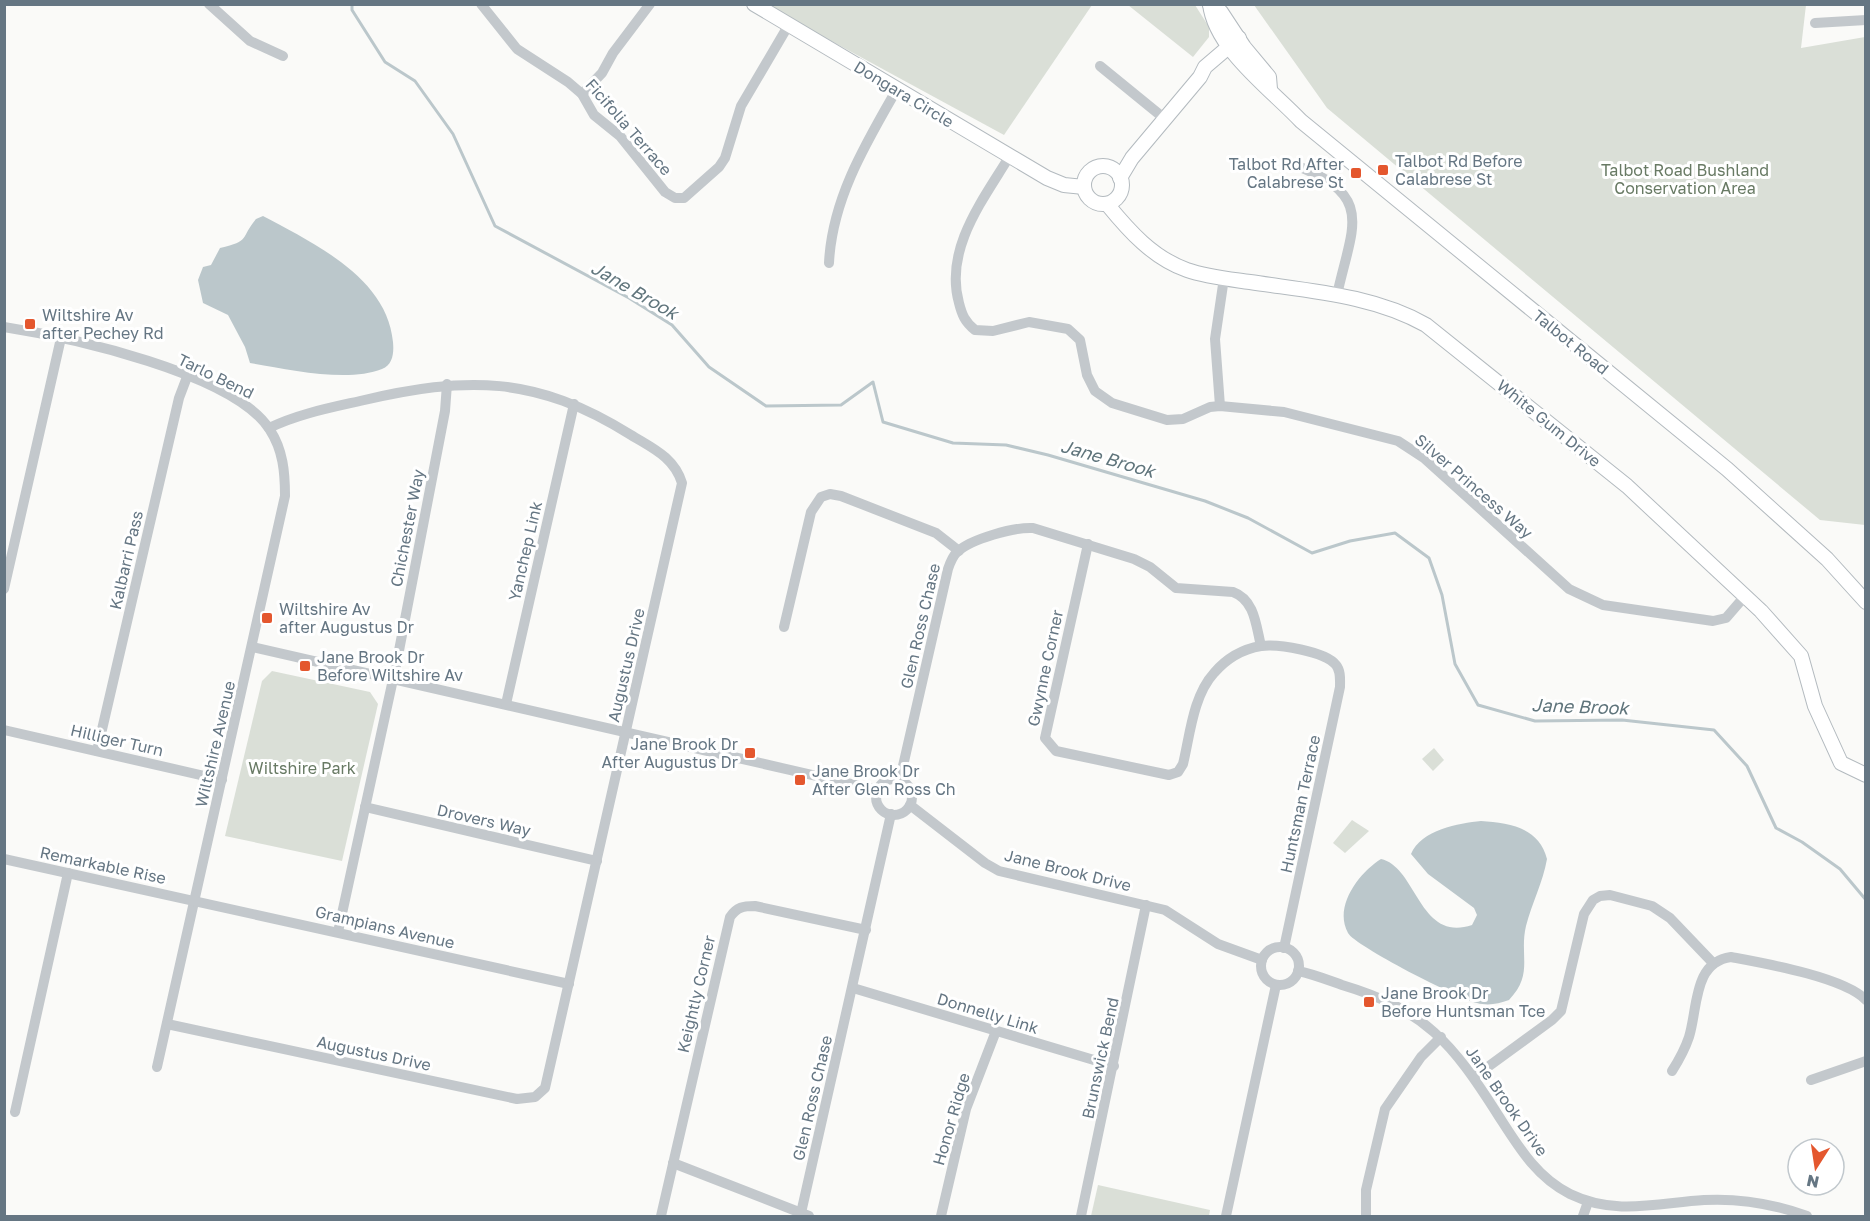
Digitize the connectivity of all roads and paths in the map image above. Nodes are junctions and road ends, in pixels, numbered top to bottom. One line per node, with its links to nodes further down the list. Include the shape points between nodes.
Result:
1 (209, 4): 10 (street, via 249,42)
2 (481, 4): 13 (street, Ficifolia Terrace, via 517,49)
3 (650, 4): 13 (street, via 602,73)
4 (754, 4): 8 (street, Dongara Circle)
5 (1210, 5): 9 (street, Talbot Road, via 1221,12)
6 (1866, 20): 7 (street)
7 (1815, 23)
8 (788, 26): 12 (street, Dongara Circle); 13 (street, Ficifolia Terrace, via 741,106 725,158 684,198 665,192 620,136 594,115)
9 (1237, 46): 14 (street, via 1200,78); 34 (street, Talbot Road, via 1269,77 1270,89 1325,142 1727,469 1833,565)
10 (283, 56)
11 (1100, 66): 14 (street)
12 (897, 89): 15 (street, Dongara Circle); 20 (street, via 852,172 833,226)
13 (582, 94)
14 (1165, 120): 17 (street)
15 (1009, 157): 18 (street, Dongara Circle, via 1055,182); 28 (street, Silver Princess Way, via 959,249 956,293 967,324 984,332 1029,322 1068,328 1080,340 1090,384 1102,398 1122,406 1174,421)
16 (1295, 165): 22 (street, via 1325,178 1345,193 1352,205)
17 (1117, 175): 18 (street, via 1097,167); 19 (street, via 1121,191)
18 (1085, 182): 19 (street, via 1092,201)
19 (1112, 200): 21 (street, White Gum Drive, via 1122,222 1143,244 1186,270)
20 (829, 263)
21 (1224, 278): 22 (street, White Gum Drive); 28 (street, via 1215,339)
22 (1337, 295): 33 (street, White Gum Drive, via 1391,308 1426,325 1627,486)
23 (4, 327): 24 (street, Tarlo Bend)
24 (62, 338): 25 (street, Tarlo Bend, via 137,358); 32 (street)
25 (188, 377): 29 (street, Tarlo Bend, via 240,401); 43 (street, Kalbarri Pass, via 179,398)
26 (447, 384): 27 (street, Augustus Drive, via 512,387); 29 (street, Augustus Drive, via 294,416); 39 (street, Chichester Way, via 446,411)
27 (574, 404): 40 (street, Yanchep Link); 42 (street, Augustus Drive, via 601,416 667,458 678,468 682,483)
28 (1220, 406): 33 (street, Silver Princess Way, via 1284,412 1398,441 1424,458 1569,589 1593,602 1713,621 1726,618)
29 (269, 428): 37 (street, Wiltshire Avenue, via 283,460 285,496)
30 (1088, 544): 31 (street, Glen Ross Chase, via 1025,528); 36 (street, Glen Ross Chase, via 1143,563 1176,588 1224,590 1241,595 1251,606); 36 (street, Gwynne Corner, via 1045,738 1056,751 1169,776 1178,772 1204,685 1223,663 1238,653)
31 (958, 550): 35 (street, via 936,534 841,496 821,497 811,512); 45 (street, Glen Ross Chase, via 948,569)
32 (4, 589)
33 (1745, 596): 44 (street, White Gum Drive, via 1801,657 1815,706 1841,763)
34 (1866, 602)
35 (784, 627)
36 (1261, 646): 38 (street, Gwynne Corner, via 1319,654)
37 (252, 647): 39 (street); 46 (street, Wiltshire Avenue)
38 (1338, 667): 58 (street, Huntsman Terrace, via 1340,687)
39 (393, 678): 40 (street); 49 (street, Chichester Way)
40 (506, 704): 42 (street)
41 (4, 730): 43 (street, Hilliger Turn)
42 (626, 732): 47 (street); 52 (street, Augustus Drive)
43 (97, 751): 46 (street, Hilliger Turn)
44 (1866, 775)
45 (900, 779): 47 (street, via 889,779); 48 (street, via 911,790)
46 (222, 780): 54 (street, Wiltshire Avenue)
47 (878, 790): 50 (street, via 879,805)
48 (910, 805): 50 (street, via 902,813); 55 (street, Jane Brook Drive, via 999,871)
49 (364, 807): 52 (street, Drovers Way); 57 (street, Chichester Way)
50 (891, 814): 56 (street, Glen Ross Chase)
51 (4, 859): 53 (street, Remarkable Rise)
52 (597, 861): 62 (street, Augustus Drive)
53 (68, 873): 54 (street, Remarkable Rise); 75 (street)
54 (194, 900): 57 (street, Grampians Avenue); 66 (street, Wiltshire Avenue)
55 (1146, 905): 59 (street, Jane Brook Drive, via 1176,915 1234,951); 70 (street, Brunswick Bend)
56 (866, 930): 64 (street, Glen Ross Chase); 76 (street, Keightly Corner, via 755,906 735,910 726,927)
57 (338, 932): 62 (street, Grampians Avenue)
58 (1284, 948): 59 (street, via 1268,951); 61 (street, via 1298,959)
59 (1262, 960): 63 (street, via 1265,979)
60 (1713, 963): 65 (street, via 1731,957 1793,971 1847,988); 72 (street, via 1705,971 1689,1037); 73 (street, via 1659,909 1610,895 1593,900 1584,914 1561,1011)
61 (1298, 972): 63 (street, via 1287,984); 68 (street, Jane Brook Drive, via 1391,1001)
62 (569, 984): 66 (street, Augustus Drive, via 545,1088 527,1100)
63 (1276, 985): 83 (street)
64 (853, 988): 67 (street, Donnelly Link); 79 (street, Glen Ross Chase)
65 (1866, 1000)
66 (166, 1024): 71 (street, Wiltshire Avenue)
67 (996, 1031): 70 (street, Donnelly Link); 81 (street, Honor Ridge, via 969,1101)
68 (1441, 1037): 73 (street, Jane Brook Drive); 84 (street, via 1421,1057 1385,1109 1366,1190)
69 (1866, 1061): 74 (street)
70 (1114, 1066): 82 (street, Brunswick Bend)
71 (157, 1067)
72 (1672, 1071)
73 (1474, 1077): 77 (street, Jane Brook Drive, via 1527,1159 1554,1185)
74 (1811, 1080)
75 (15, 1112)
76 (673, 1163): 79 (street); 80 (street, Keightly Corner)
77 (1588, 1202): 78 (street, Jane Brook Drive, via 1630,1209 1724,1200); 85 (street)
78 (1771, 1211): 86 (street, Jane Brook Drive)
79 (805, 1215)
80 (661, 1216)
81 (941, 1216)
82 (1081, 1216)
83 (1226, 1216)
84 (1366, 1216)
85 (1583, 1216)
86 (1807, 1216)

